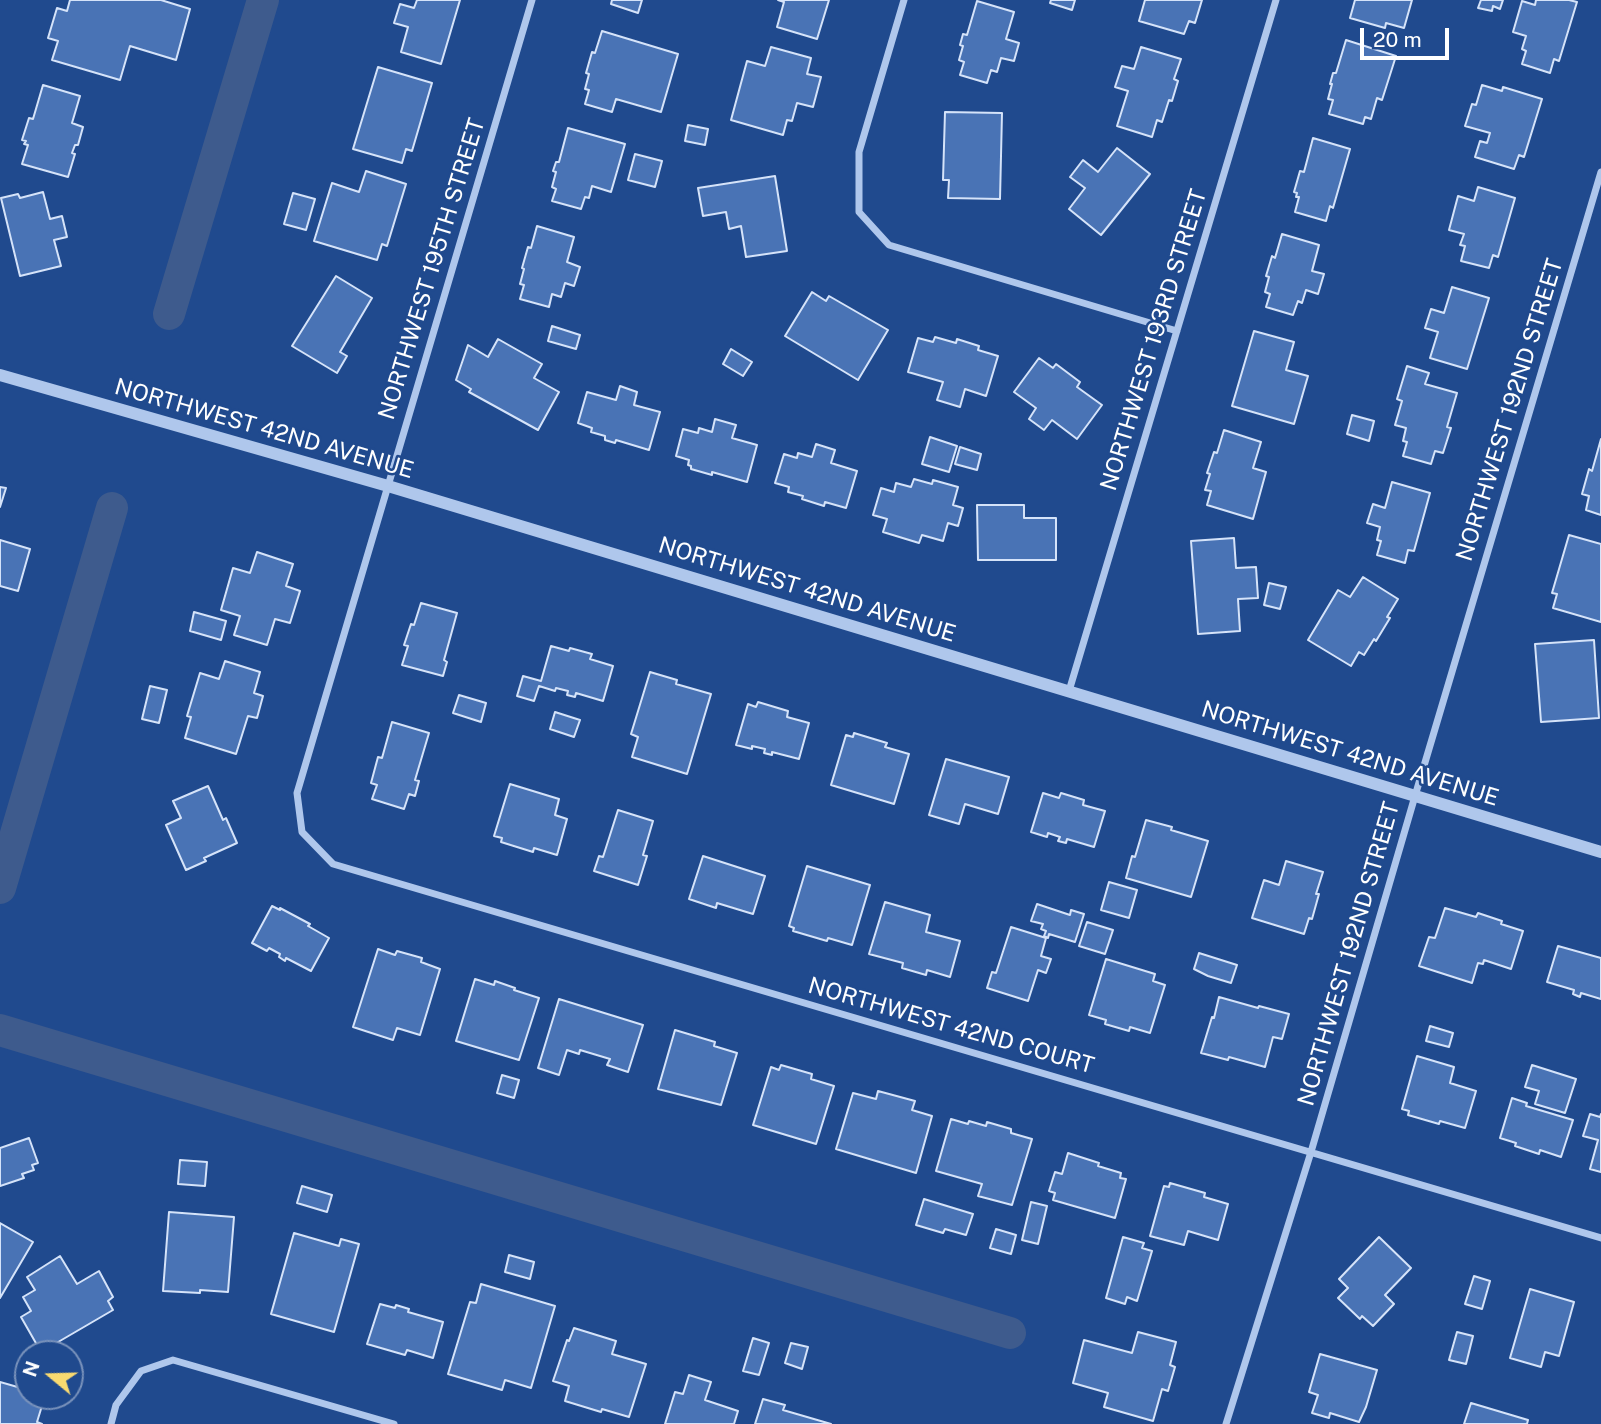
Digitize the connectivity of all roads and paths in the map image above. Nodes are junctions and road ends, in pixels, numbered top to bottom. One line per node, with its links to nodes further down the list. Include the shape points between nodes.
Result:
1 (533, 0): 7 (street, NORTHWEST 195TH STREET)
2 (904, 0): 5 (street, via 859,152 859,212 889,245)
3 (1276, 0): 5 (street, NORTHWEST 193RD STREET)
4 (1601, 172): 9 (street, NORTHWEST 192ND STREET)
5 (1177, 331): 8 (street, NORTHWEST 193RD STREET)
6 (0, 376): 7 (street, NORTHWEST 42ND AVENUE)
7 (388, 486): 8 (street, NORTHWEST 42ND AVENUE); 10 (street, NORTHWEST 195TH STREET, via 297,793)
8 (1069, 691): 9 (street, NORTHWEST 42ND AVENUE)
9 (1415, 796): 11 (street, NORTHWEST 42ND AVENUE); 12 (street, NORTHWEST 192ND STREET)
10 (302, 832): 12 (street, NORTHWEST 42ND COURT, via 333,864)
11 (1601, 852)
12 (1311, 1152): 13 (street, NORTHWEST 42ND COURT); 16 (street, NORTHWEST 192ND STREET)
13 (1601, 1238)
14 (111, 1424): 15 (street, via 116,1405 141,1371 173,1360)
15 (394, 1424)
16 (1226, 1424)

